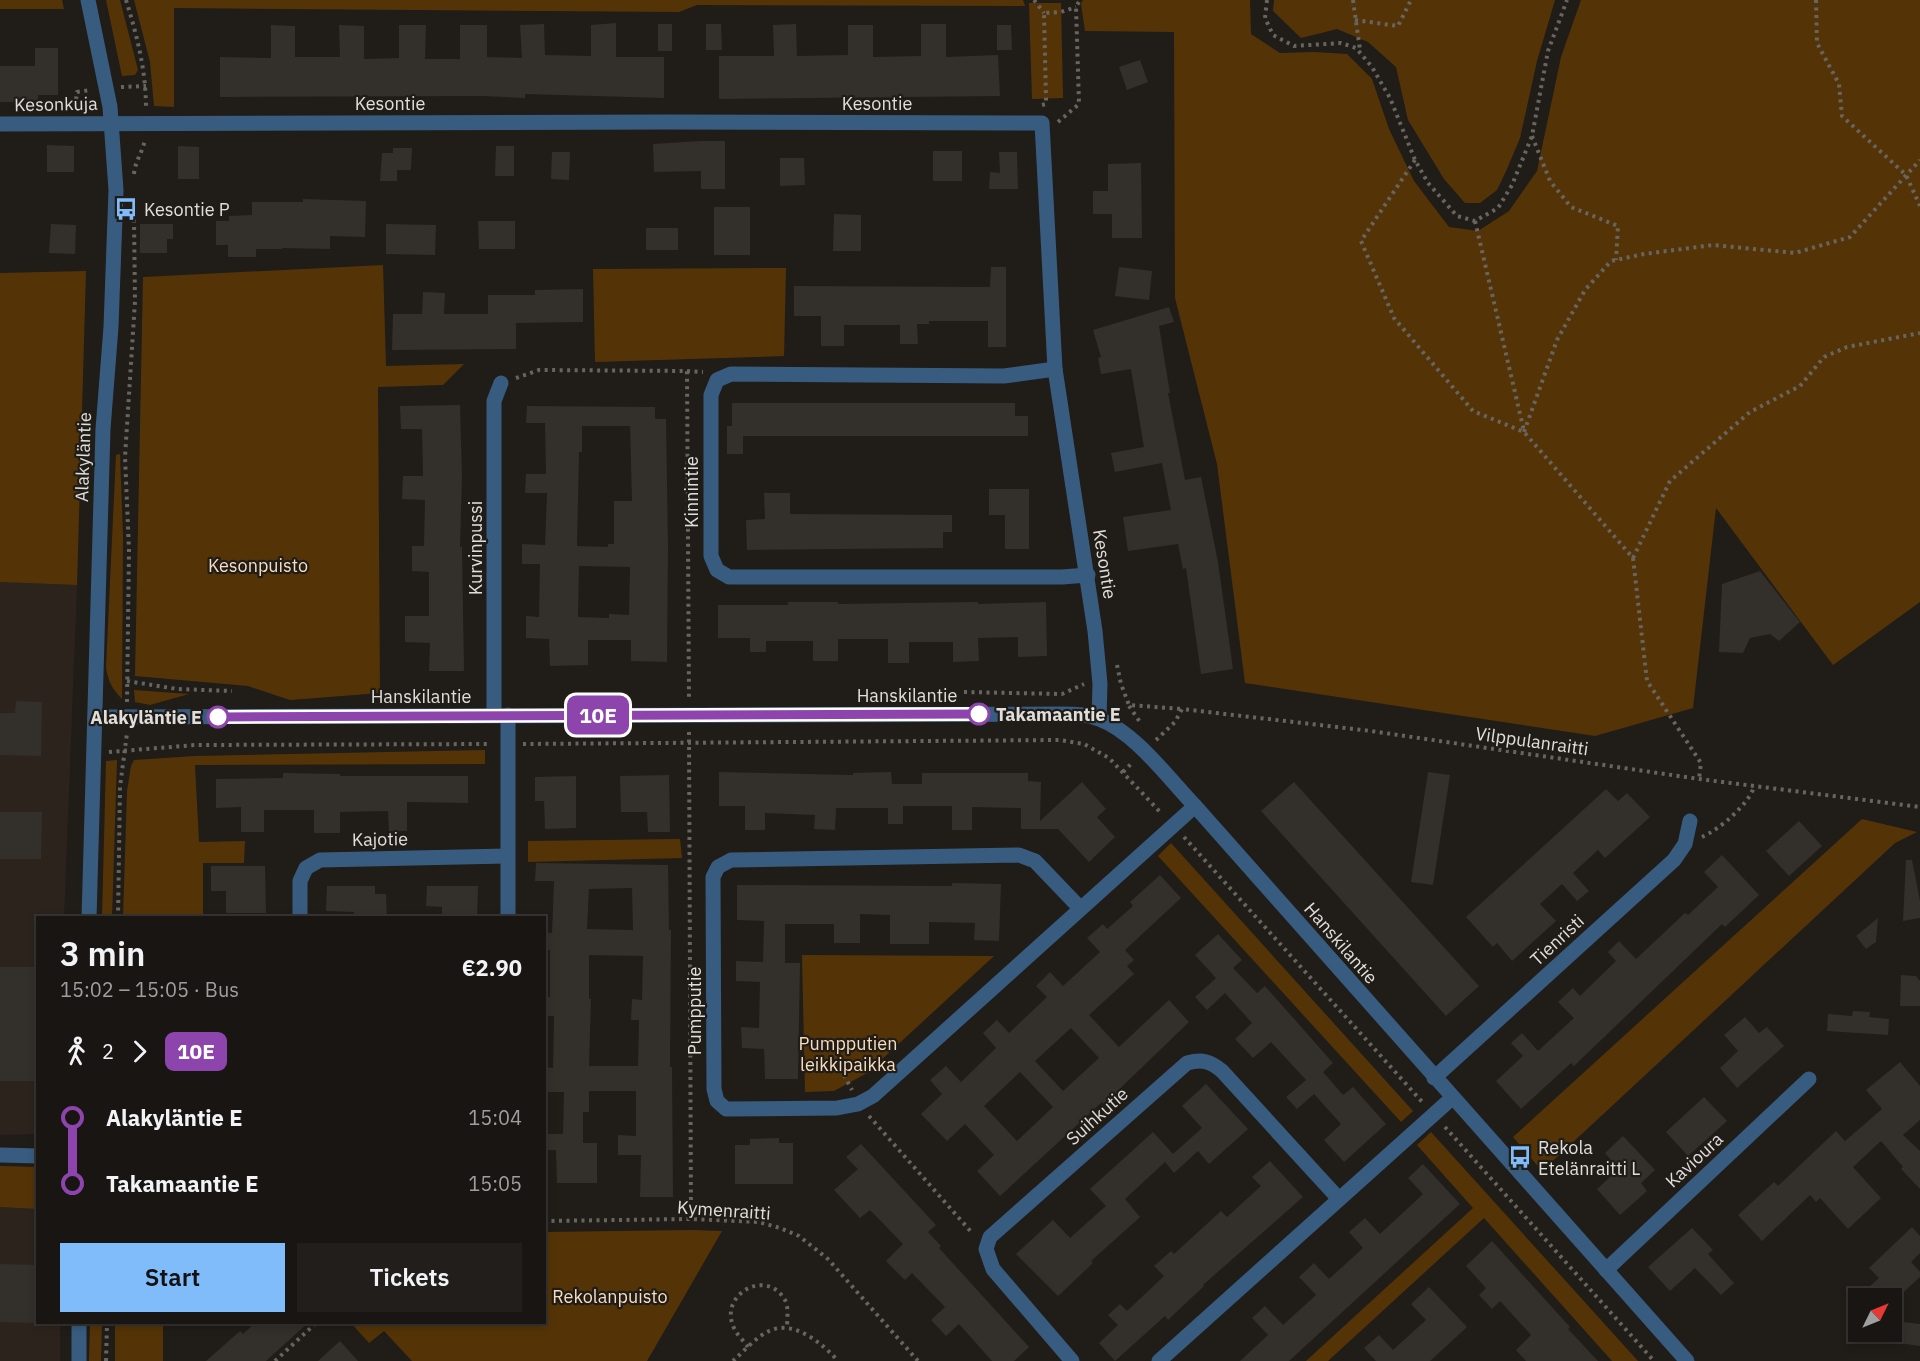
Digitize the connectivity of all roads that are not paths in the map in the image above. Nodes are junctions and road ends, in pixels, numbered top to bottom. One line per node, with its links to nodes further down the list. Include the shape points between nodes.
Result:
1 (88, 0): 2 (street, Alakyläntie)
2 (112, 123): 3 (street, Kesonkuja); 4 (street, Kesontie, via 1042,123); 8 (street, Alakyläntie, via 115,252 103,429)
3 (0, 124)
4 (1055, 369): 6 (street, Kesontie); 6 (street, Kinnintie, via 1004,376 732,374 717,380 711,395 711,556 717,570 729,577)
5 (501, 383): 7 (street, Kurvinpussi, via 494,401)
6 (1088, 575): 9 (street, Kesontie, via 1100,684)
7 (501, 715): 8 (street, Hanskilantie); 9 (street, Hanskilantie, via 1077,714); 12 (street, via 507,744)
8 (95, 717): 14 (street, Alakyläntie)
9 (1099, 718): 10 (street, Hanskilantie, via 1129,738)
10 (1195, 807): 13 (street, Pumpputie); 17 (street, Hanskilantie)
11 (1690, 821): 17 (street, Tienristi, via 1685,844 1674,860)
12 (507, 856): 15 (street, Kajotie, via 320,860 306,868 300,881); 16 (street)
13 (1080, 908): 13 (street, Pumpputie, via 873,1096 858,1104 837,1108 726,1109 717,1101 713,877 718,867 731,860 1019,855 1035,861)
14 (89, 916)
15 (300, 916)
16 (508, 916)
17 (1434, 1078): 19 (street, Hanskilantie)
18 (1809, 1079): 23 (street, Kavioura)
19 (1452, 1098): 22 (street); 23 (street, Hanskilantie)
20 (0, 1155): 21 (street)
21 (36, 1156)
22 (1339, 1199): 26 (street, Suihkutie, via 1212,1062 1187,1063 990,1237 986,1249 993,1269); 27 (street)
23 (1606, 1270): 28 (street, Hanskilantie)
24 (80, 1324): 25 (street)
25 (79, 1361)
26 (1072, 1361)
27 (1159, 1361)
28 (1687, 1361)

